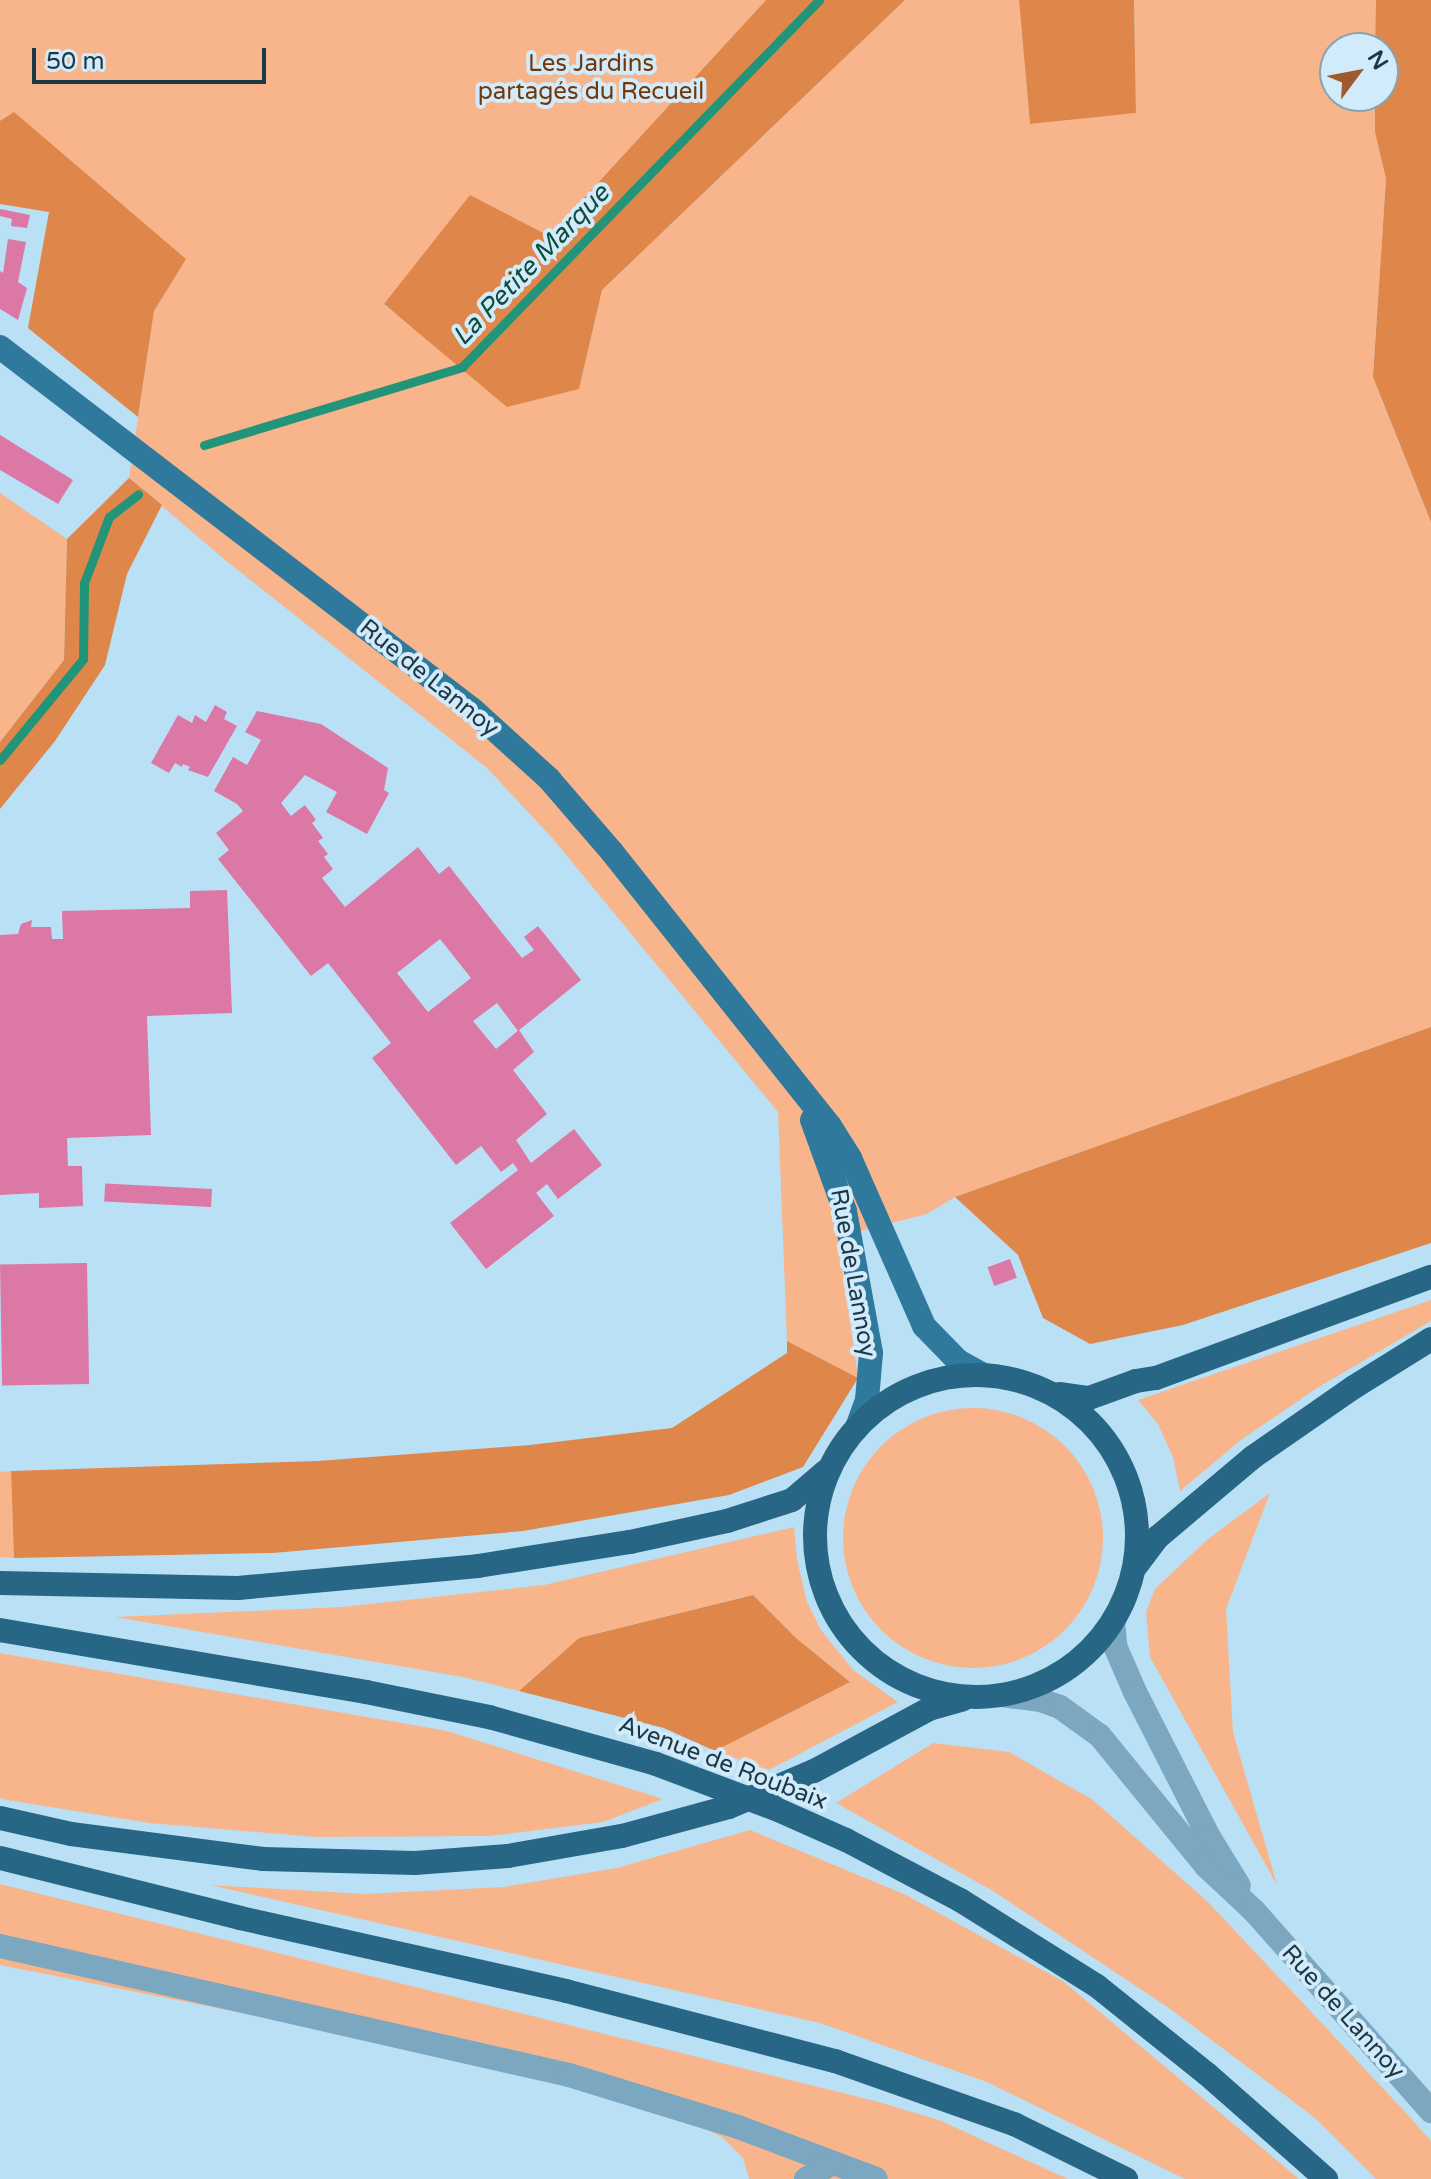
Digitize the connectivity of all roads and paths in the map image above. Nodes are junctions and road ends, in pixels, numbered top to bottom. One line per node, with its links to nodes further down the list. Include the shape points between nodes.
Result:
1 (0, 347): 2 (main road, Rue de Lannoy, via 473,710 532,761 612,852)
2 (790, 1079): 5 (main road, Rue de Lannoy, via 850,1158 924,1326 958,1361); 7 (main road, Rue de Lannoy, via 838,1182 858,1269 871,1353 867,1400)
3 (1431, 1277): 6 (highway, via 1089,1398)
4 (1431, 1339): 9 (highway, via 1253,1457 1158,1537)
5 (981, 1374): 6 (highway); 7 (highway, via 913,1387 873,1411)
6 (1047, 1391): 9 (highway, via 1082,1414 1121,1464 1137,1526)
7 (857, 1428): 8 (highway)
8 (831, 1466): 10 (highway, via 802,1494 771,1508 630,1542 478,1566 238,1588); 13 (highway, via 815,1534 821,1580 840,1622 871,1657 910,1682 932,1691)
9 (1134, 1568): 11 (highway)
10 (0, 1583)
11 (1113, 1621): 13 (highway, via 1073,1665 1039,1684); 16 (street, Rue de Lannoy, via 1115,1646 1135,1692 1209,1837)
12 (0, 1630): 23 (highway, Avenue de Roubaix, bridge, via 489,1717 656,1764 776,1809 960,1900 1097,1986 1197,2065)
13 (989, 1696): 14 (highway, via 929,1709 814,1771 729,1807 622,1836 523,1854 415,1863 263,1859 71,1834); 16 (street, Rue de Lannoy, via 1040,1700 1091,1728 1206,1866)
14 (0, 1818)
15 (0, 1858): 22 (highway, via 566,1991 835,2061 1014,2124)
16 (1255, 1912): 18 (street, Rue de Lannoy)
17 (0, 1946): 19 (street, via 569,2075 738,2127)
18 (1431, 2111)
19 (833, 2163): 20 (street); 21 (street)
20 (806, 2179)
21 (876, 2179)
22 (1126, 2179)
23 (1326, 2179)

